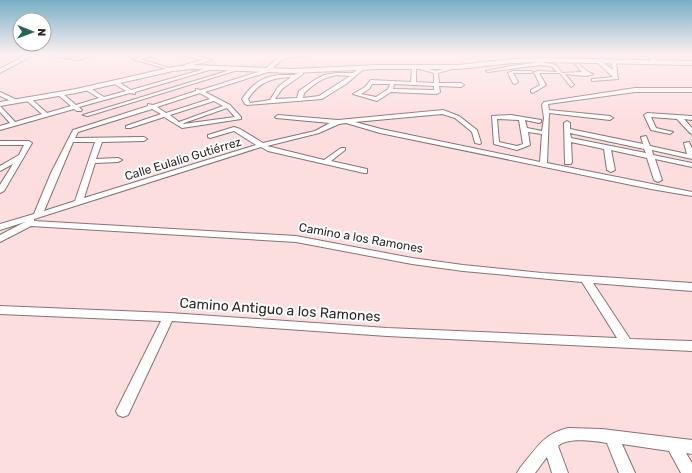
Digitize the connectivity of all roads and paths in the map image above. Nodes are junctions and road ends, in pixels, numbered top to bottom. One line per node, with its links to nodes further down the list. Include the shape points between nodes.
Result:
1 (131, 77): 43 (main road)
2 (136, 77): 21 (main road)
3 (142, 77): 25 (street)
4 (179, 77): 20 (street)
5 (212, 77): 26 (street)
6 (245, 77): 35 (street)
7 (270, 77): 45 (street, via 251,90 244,99 249,103)
8 (296, 77): 45 (street, via 274,93 271,100)
9 (322, 77): 44 (street, via 301,92)
10 (345, 77): 27 (street)
11 (349, 77): 27 (street)
12 (398, 77): 22 (street)
13 (415, 77): 24 (street)
14 (436, 77): 28 (street)
15 (513, 77): 23 (street)
16 (538, 77): 36 (street, via 543,85)
17 (564, 77): 30 (street)
18 (589, 77): 19 (street, via 593,82)
19 (615, 77)
20 (176, 78): 25 (street); 26 (street)
21 (115, 82): 31 (main road); 34 (street)
22 (396, 82): 24 (street); 32 (street); 32 (street, via 371,82 367,88 356,94 377,99)
23 (515, 82)
24 (413, 83): 28 (street)
25 (153, 84): 34 (street)
26 (188, 84): 35 (street); 41 (street)
27 (339, 84): 44 (street, via 320,98)
28 (437, 84): 29 (street); 32 (street, via 437,92)
29 (461, 85)
30 (571, 85)
31 (88, 89): 38 (main road); 40 (street)
32 (390, 90)
33 (692, 90): 54 (street, via 624,91 546,103)
34 (130, 91): 40 (street); 41 (street)
35 (201, 91): 42 (street); 47 (street)
36 (533, 91)
37 (0, 94): 43 (street)
38 (60, 94): 39 (main road); 49 (street)
39 (28, 99): 43 (main road); 52 (street)
40 (104, 99): 49 (street)
41 (141, 99): 47 (street); 53 (street)
42 (214, 99): 48 (street); 51 (street)
43 (14, 100): 46 (main road)
44 (300, 100): 45 (street)
45 (273, 101)
46 (0, 102)
47 (152, 106): 51 (street); 65 (street)
48 (228, 106): 62 (street); 62 (street, via 239,118 182,126)
49 (76, 107): 52 (street); 53 (street)
50 (0, 108): 64 (street)
51 (166, 114): 62 (street); 66 (street)
52 (46, 115): 64 (street)
53 (86, 115): 65 (street)
54 (547, 115): 58 (street); 72 (street)
55 (278, 117): 61 (street)
56 (679, 117): 59 (street); 71 (street, via 647,115 653,129); 73 (street)
57 (522, 118): 60 (street); 70 (street); 70 (street, via 494,117 495,142 516,148 527,145)
58 (610, 118)
59 (692, 118)
60 (539, 121)
61 (342, 122): 82 (street, via 447,112 476,131); 84 (street, Calle Eulalio Gutiérrez, via 317,132); 95 (street)
62 (178, 123)
63 (567, 123): 68 (street)
64 (14, 124): 67 (street)
65 (97, 124): 78 (street, via 74,132)
66 (128, 127)
67 (0, 128)
68 (567, 130): 76 (street); 77 (street)
69 (604, 130): 76 (street)
70 (525, 131): 72 (street)
71 (670, 132)
72 (545, 134): 95 (street)
73 (690, 134)
74 (210, 136): 84 (street, via 234,129)
75 (644, 136): 86 (street)
76 (604, 138): 86 (street)
77 (568, 139): 85 (street); 94 (street)
78 (70, 140): 79 (street); 104 (street)
79 (99, 140): 80 (street); 92 (street)
80 (144, 140)
81 (1, 143): 88 (street, via 29,142)
82 (478, 143)
83 (687, 143): 90 (street)
84 (262, 145): 93 (street, via 272,150); 103 (street, Calle Eulalio Gutiérrez)
85 (607, 147): 89 (street); 98 (street)
86 (647, 148): 89 (street); 90 (street)
87 (343, 149): 93 (street)
88 (21, 156): 97 (street); 101 (street)
89 (650, 156): 96 (street); 100 (street)
90 (692, 157)
91 (118, 160): 92 (street)
92 (92, 161): 103 (street)
93 (327, 162): 99 (street)
94 (568, 162)
95 (543, 164): 102 (street)
96 (692, 165)
97 (0, 169)
98 (610, 170)
99 (364, 171)
100 (658, 180)
101 (0, 191)
102 (692, 194)
103 (78, 203): 104 (street, Camino a los Ramones)
104 (32, 218): 105 (street, Camino a los Ramones); 106 (street); 107 (street, Camino a los Ramones, via 296,239 425,263)
105 (0, 227)
106 (0, 239)
107 (585, 279): 108 (street, Camino a los Ramones); 111 (street)
108 (692, 287)
109 (0, 310): 110 (street, Camino Antiguo a los Ramones)
110 (168, 317): 111 (street, Camino Antiguo a los Ramones, via 387,332); 113 (street)
111 (627, 344): 112 (street, Camino Antiguo a los Ramones)
112 (692, 346)
113 (123, 411)
114 (612, 437): 115 (street, via 573,434 558,437); 116 (street); 120 (street)
115 (550, 444): 118 (street); 119 (street)
116 (674, 445): 117 (street); 121 (street)
117 (692, 447)
118 (525, 473)
119 (560, 473)
120 (627, 473)
121 (690, 473)

